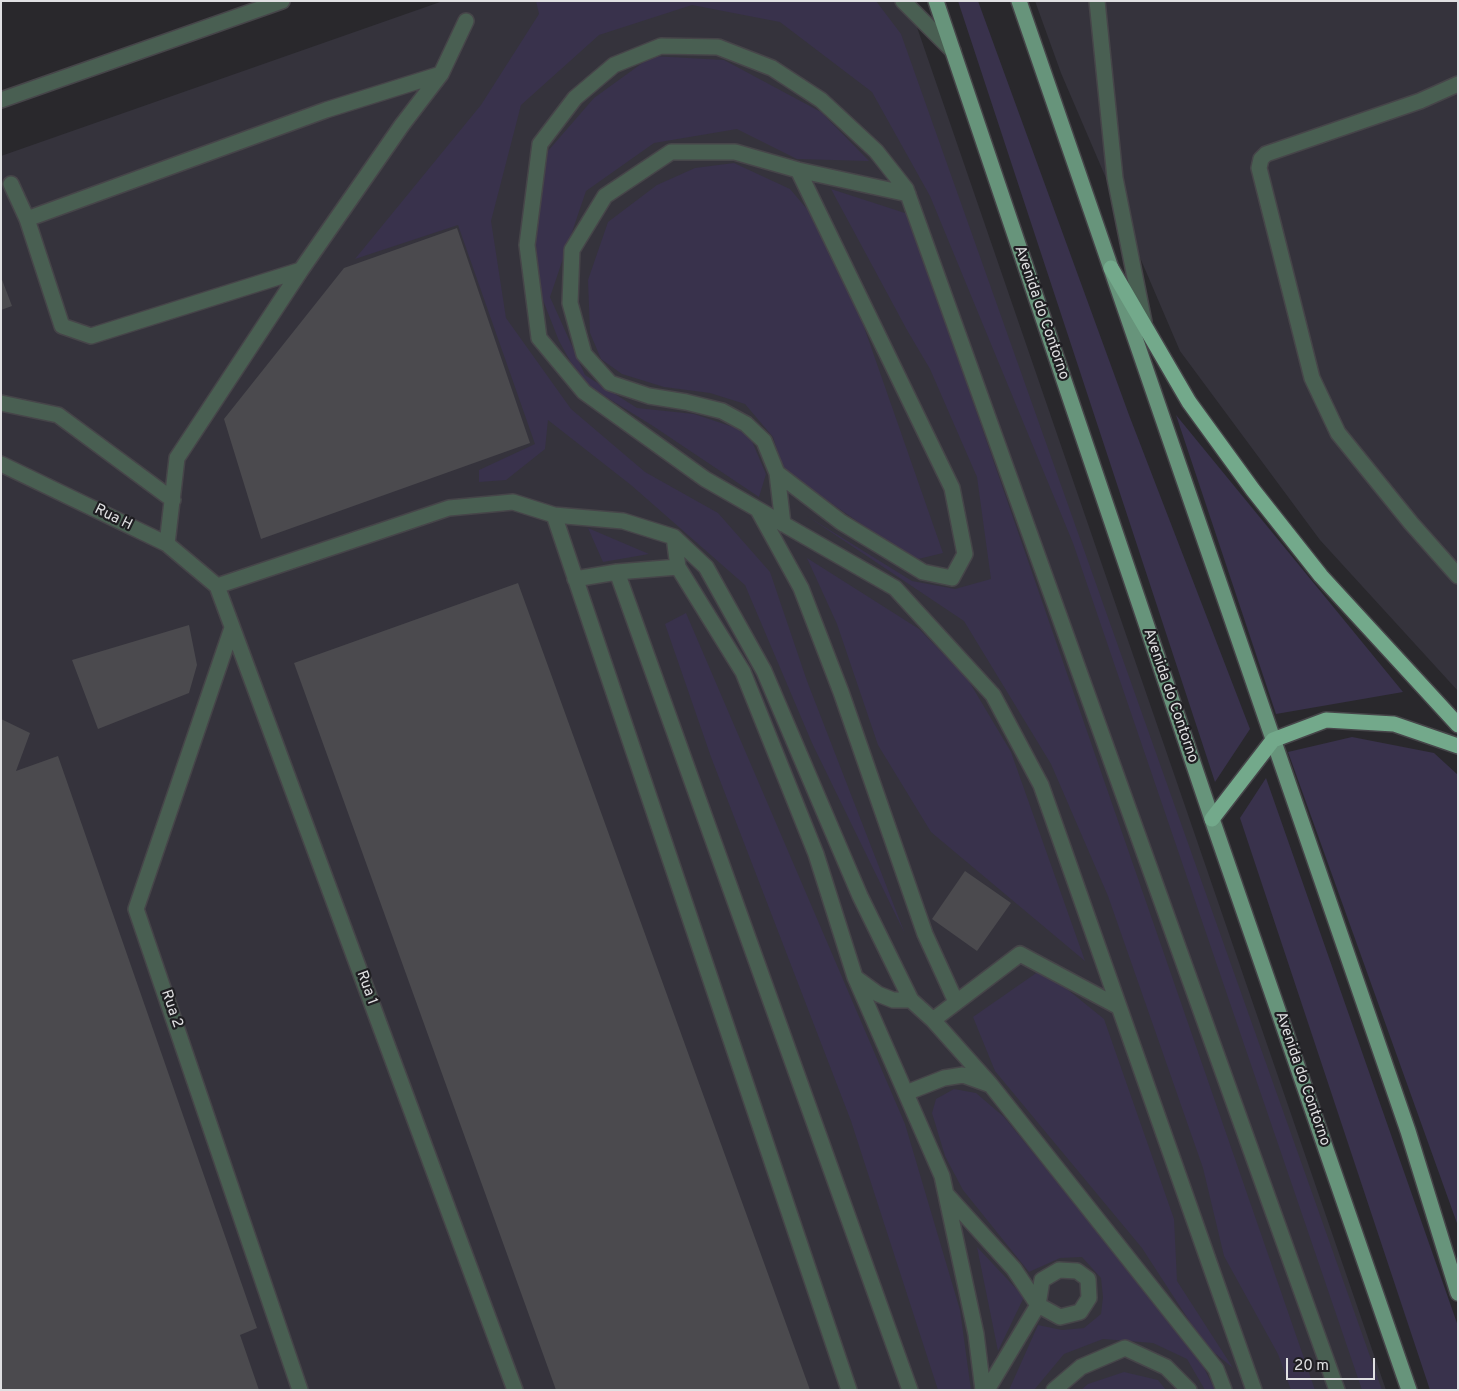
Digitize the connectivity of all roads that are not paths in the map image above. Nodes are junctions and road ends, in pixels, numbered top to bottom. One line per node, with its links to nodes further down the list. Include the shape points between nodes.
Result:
1 (282, 1): 10 (lane)
2 (903, 1): 7 (lane)
3 (936, 1): 7 (main road, Avenida do Contorno)
4 (1019, 1): 15 (main road)
5 (1097, 1): 17 (lane, via 1115,178)
6 (466, 21): 8 (lane)
7 (953, 52): 36 (main road, Avenida do Contorno)
8 (441, 74): 14 (lane, via 326,110); 16 (lane, via 396,132)
9 (1458, 84): 29 (lane, via 1420,101 1266,154 1261,158 1259,168 1312,378 1338,433 1411,524)
10 (1, 100)
11 (798, 170): 13 (lane); 20 (lane, via 735,152 671,152 605,196 572,250 570,303 584,354 610,383 649,396 722,411 746,424 764,441); 20 (lane, via 952,488 965,554 952,578 923,572 841,522)
12 (11, 184): 14 (lane)
13 (908, 194): 22 (lane, via 876,151 821,100 772,68 718,47 661,46 614,66 575,98 540,144 527,245 539,338 584,392 705,479); 56 (lane)
14 (27, 219): 16 (lane, via 62,326 91,336)
15 (1111, 268): 17 (highway); 34 (main road)
16 (301, 270): 21 (lane, via 177,458)
17 (1144, 324): 33 (highway, via 1189,402 1252,490 1321,576)
18 (1, 403): 21 (lane, via 58,415)
19 (1, 464): 26 (lane, Rua H)
20 (777, 473): 24 (lane)
21 (173, 500): 26 (lane)
22 (757, 509): 24 (lane); 39 (lane, via 801,588 841,692 925,934)
23 (554, 515): 25 (lane, via 623,521); 30 (lane); 31 (lane, via 513,502 449,508)
24 (783, 524): 40 (lane, via 895,588 993,695 1041,785)
25 (674, 537): 27 (lane); 38 (lane, via 706,568 764,671 860,896)
26 (167, 544): 31 (lane, Rua H)
27 (678, 567): 28 (lane); 37 (lane, via 743,672 816,854)
28 (617, 572): 30 (lane); 49 (lane)
29 (1458, 576)
30 (575, 579): 48 (lane)
31 (217, 586): 32 (lane, Rua 1)
32 (232, 628): 46 (lane, Rua 2, via 136,909); 47 (lane, Rua 1)
33 (1458, 725)
34 (1274, 740): 35 (highway, via 1326,720 1394,724); 36 (highway); 45 (main road, via 1408,1132)
35 (1458, 746)
36 (1212, 819): 57 (main road, Avenida do Contorno)
37 (855, 978): 38 (lane, via 878,994 893,1000); 43 (lane)
38 (910, 1000): 41 (lane)
39 (956, 1002): 40 (lane, via 1020,954); 41 (lane)
40 (1120, 1007): 55 (lane)
41 (933, 1020): 42 (lane)
42 (990, 1084): 43 (lane, via 963,1075 944,1078); 54 (lane, via 1216,1369)
43 (906, 1093): 44 (lane, via 942,1176)
44 (946, 1194): 50 (lane, via 976,1334); 51 (lane, via 1014,1269 1038,1305)
45 (1458, 1293)
46 (300, 1390)
47 (515, 1390)
48 (849, 1390)
49 (910, 1390)
50 (983, 1390)
51 (987, 1390)
52 (1054, 1390): 53 (lane, via 1080,1367 1125,1348 1166,1367)
53 (1189, 1390)
54 (1224, 1390)
55 (1254, 1390)
56 (1337, 1390)
57 (1409, 1390)

